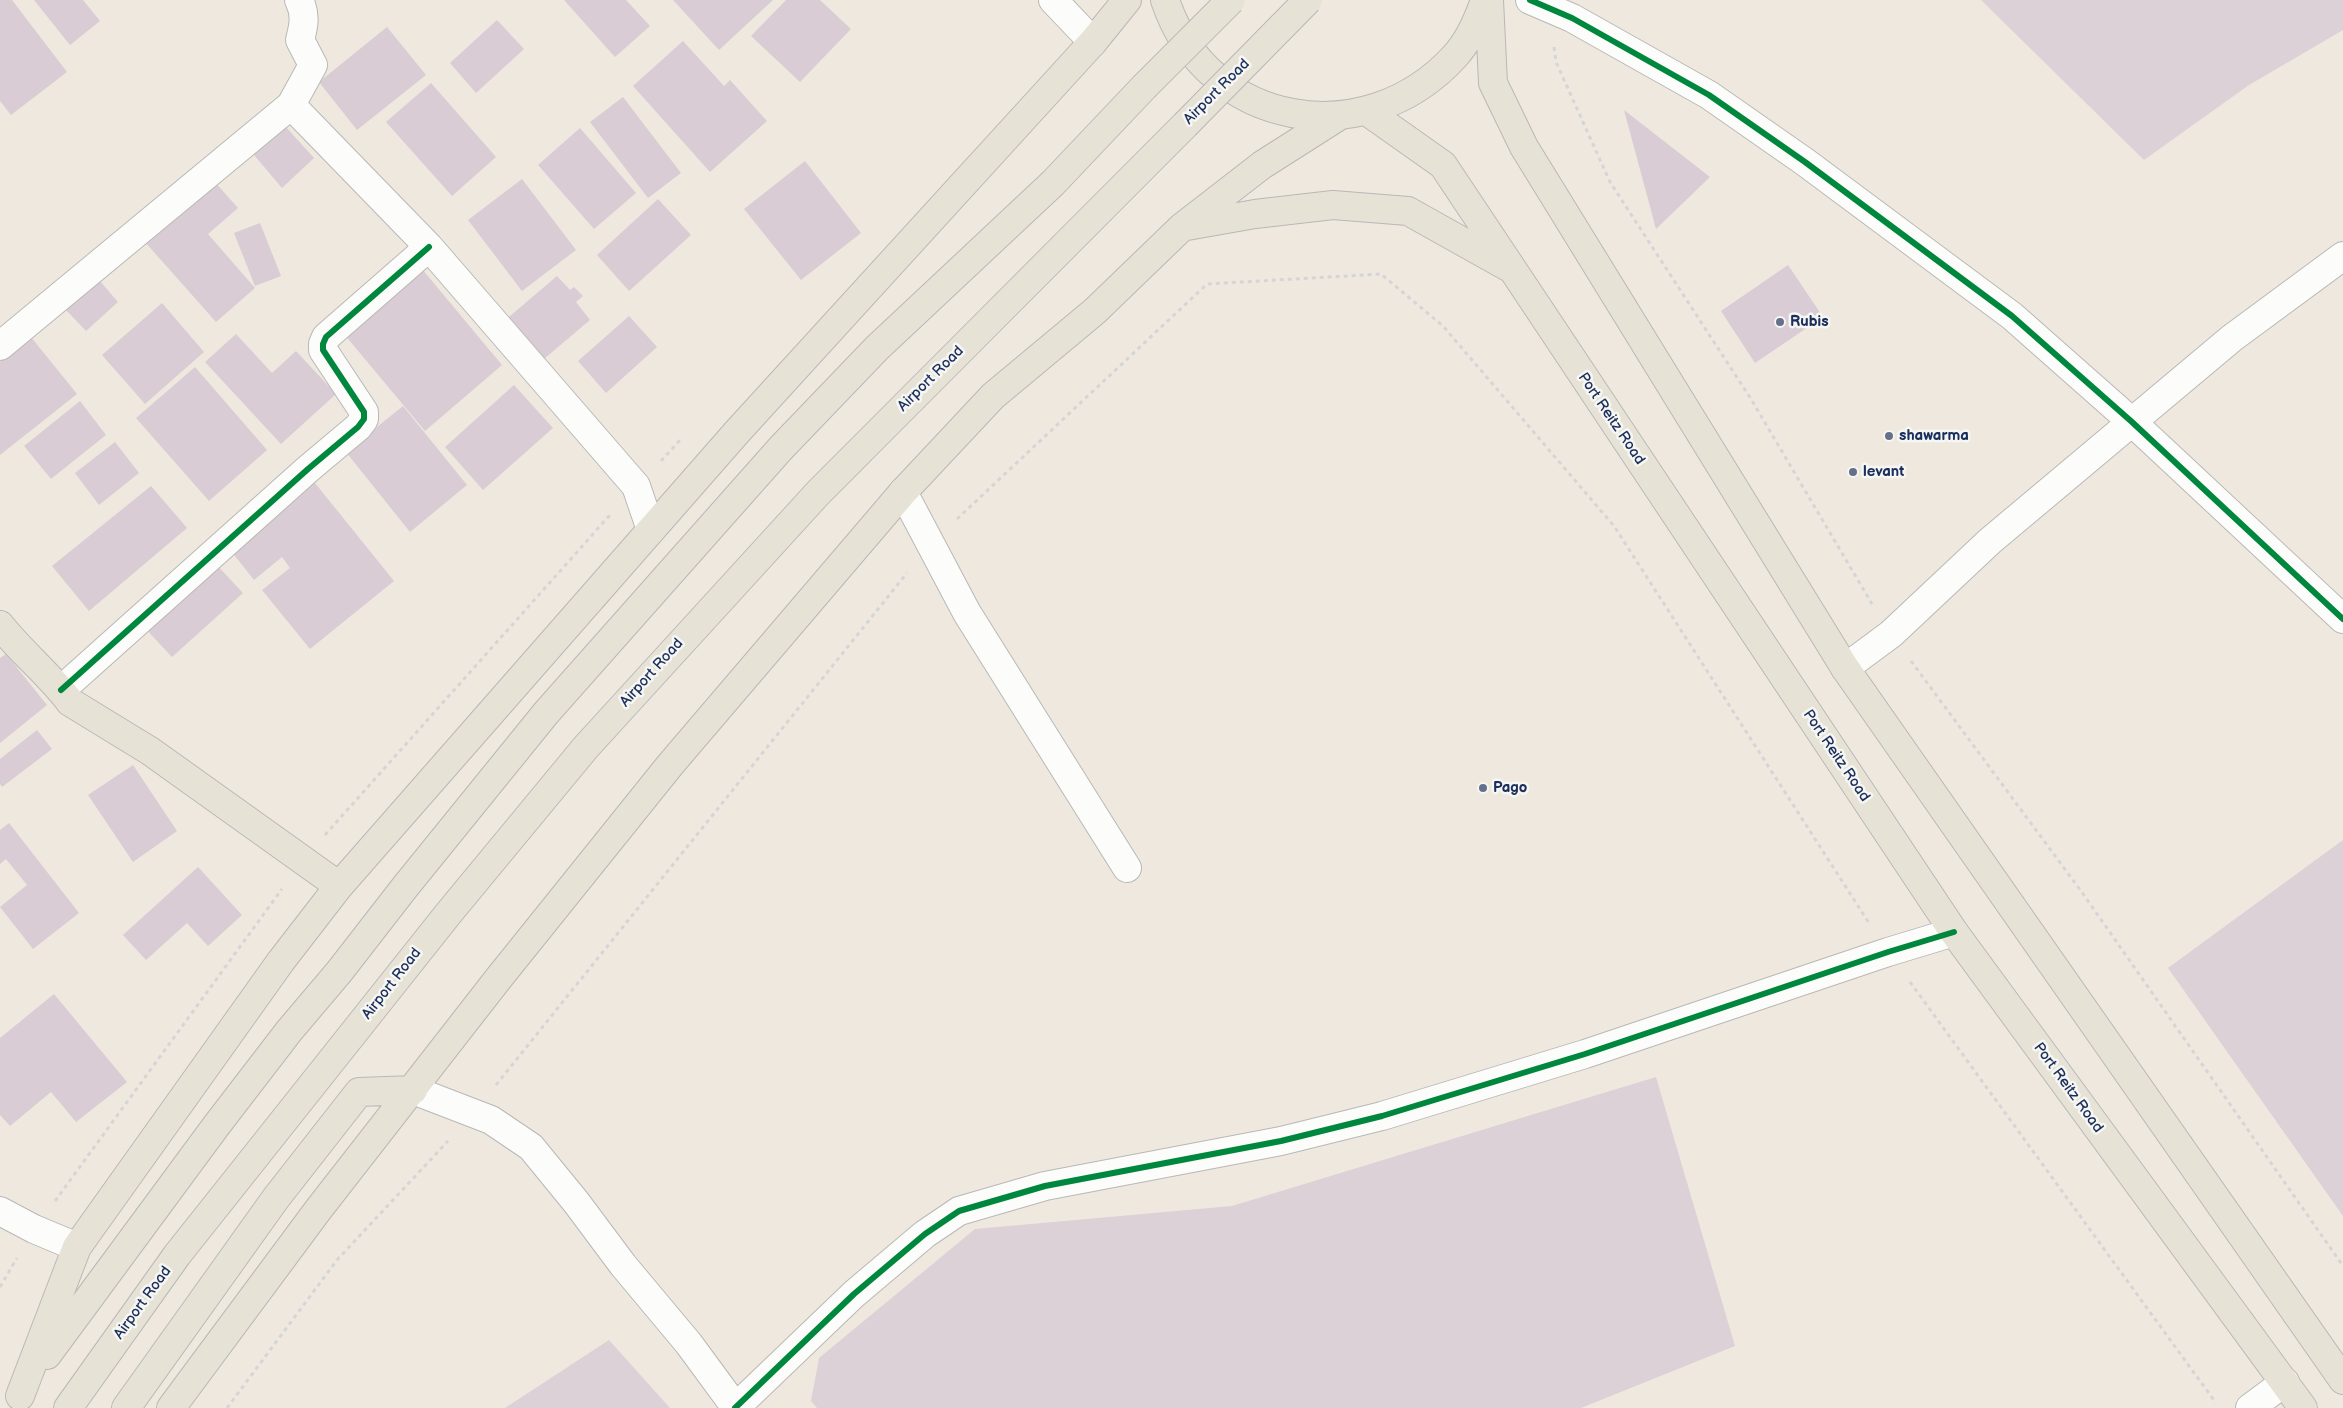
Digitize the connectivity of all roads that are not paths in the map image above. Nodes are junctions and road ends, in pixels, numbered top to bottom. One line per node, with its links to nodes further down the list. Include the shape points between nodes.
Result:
1 (299, 0): 10 (street, via 305,24 300,40 313,65)
2 (1053, 0): 9 (street)
3 (1127, 0): 9 (main road)
4 (1165, 0): 12 (main road, via 1186,44 1227,86 1280,111 1309,116)
5 (1231, 0): 33 (main road, bridge, via 1053,184 876,348 781,448 546,713 340,972 289,1031 55,1342)
6 (1308, 0): 34 (main road, Airport Road, bridge, via 818,493 586,747 448,914 177,1255)
7 (1487, 0): 11 (main road, via 1456,55 1431,80 1401,99); 23 (main road, via 1492,83 1524,147)
8 (1530, 0): 18 (street, via 1572,18 1709,94 2012,316)
9 (1093, 42): 20 (main road)
10 (291, 105): 14 (street); 17 (street)
11 (1368, 112): 12 (main road); 16 (main road, Port Reitz Road, via 1443,165)
12 (1339, 116): 13 (main road, via 1262,165)
13 (1182, 227): 16 (main road, via 1255,214 1333,206 1408,211); 19 (main road, via 1095,311 993,396)
14 (429, 247): 20 (street, via 636,486); 24 (street, via 326,337 323,344 323,350 364,412 364,419 358,427)
15 (2343, 256): 18 (street, via 2232,338)
16 (1511, 269): 27 (main road, Port Reitz Road)
17 (0, 346)
18 (2132, 422): 21 (street); 23 (street, via 1990,541 1891,634)
19 (902, 492): 25 (street, via 967,613); 28 (main road, via 670,765)
20 (651, 530): 26 (main road)
21 (2343, 620)
22 (0, 625): 24 (main road, via 19,650)
23 (1845, 668): 31 (main road)
24 (61, 690): 26 (main road, via 70,702 150,750)
25 (1127, 868)
26 (339, 886): 30 (main road, via 281,961)
27 (1954, 932): 32 (main road, Port Reitz Road); 37 (street, via 1585,1054 1382,1116 1281,1142 1045,1186 959,1210 854,1294)
28 (413, 1090): 35 (main road, via 359,1092 276,1198); 36 (main road, via 318,1210); 37 (street, via 491,1120 530,1147 623,1266 690,1344)
29 (0, 1212): 30 (street)
30 (78, 1247): 33 (main road)
31 (2343, 1380)
32 (2285, 1382): 38 (street); 39 (main road, Port Reitz Road)
33 (16, 1402)
34 (68, 1408)
35 (126, 1408)
36 (171, 1408)
37 (736, 1408)
38 (2250, 1408)
39 (2303, 1408)

